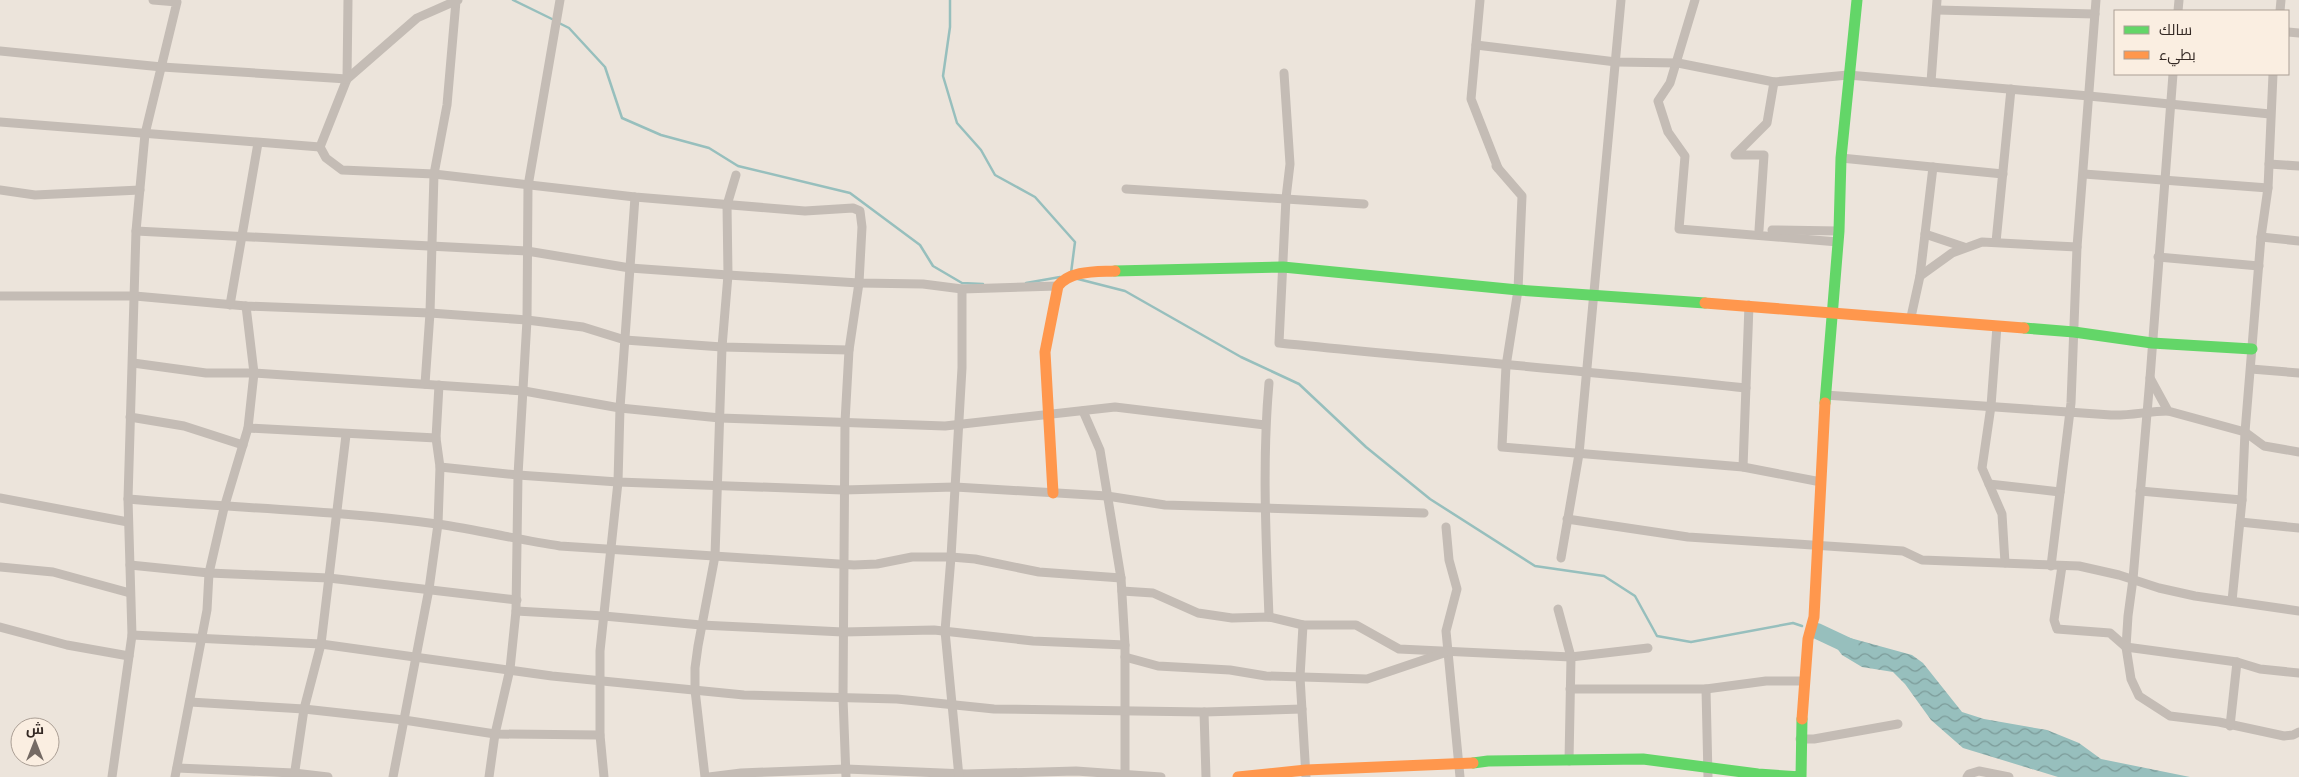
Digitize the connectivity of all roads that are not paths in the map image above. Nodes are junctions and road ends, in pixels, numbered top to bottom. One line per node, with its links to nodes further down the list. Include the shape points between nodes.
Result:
1 (152, 0): 17 (street, via 177,2)
2 (348, 0): 22 (street)
3 (457, 0): 22 (street, via 417,18); 37 (street, via 447,105)
4 (560, 0): 42 (street)
5 (1480, 0): 13 (street)
6 (1621, 0): 15 (street)
7 (1695, 0): 16 (street)
8 (1857, 0): 19 (street)
9 (1937, 0): 11 (street)
10 (2096, 0): 12 (street)
11 (1937, 10): 12 (street); 24 (street)
12 (2095, 14): 26 (street)
13 (1476, 45): 15 (street); 73 (street, via 1471,99 1497,167 1522,196)
14 (0, 51): 17 (street)
15 (1616, 62): 16 (street); 76 (street)
16 (1678, 63): 23 (street); 51 (street, via 1658,101 1668,132 1685,156)
17 (162, 67): 22 (street); 30 (street)
18 (1284, 73): 48 (street, via 1290,164)
19 (1848, 75): 23 (street); 24 (street); 33 (street)
20 (2173, 75): 27 (street)
21 (2273, 75): 28 (street)
22 (348, 79): 32 (street)
23 (1774, 82): 52 (street, via 1767,123 1735,155 1764,155)
24 (1931, 82): 25 (street)
25 (2011, 89): 26 (street); 38 (street)
26 (2088, 96): 27 (street); 39 (street)
27 (2169, 105): 28 (street); 41 (street)
28 (2270, 114): 34 (street)
29 (0, 122): 30 (street)
30 (145, 134): 31 (street); 46 (street)
31 (258, 143): 32 (street); 55 (street)
32 (320, 148): 37 (street, via 326,158 342,170)
33 (1841, 158): 36 (street); 56 (street)
34 (2269, 164): 35 (street); 43 (street)
35 (2299, 166)
36 (1933, 167): 38 (street); 54 (street)
37 (434, 174): 42 (street); 60 (street)
38 (2002, 174): 59 (street)
39 (2084, 174): 41 (street); 62 (street)
40 (736, 175): 50 (street)
41 (2164, 180): 43 (street); 64 (street)
42 (528, 186): 47 (street); 63 (street)
43 (2268, 188): 57 (street)
44 (1126, 189): 48 (street)
45 (0, 190): 46 (street, via 35,195)
46 (140, 190): 53 (street)
47 (635, 197): 50 (street); 67 (street)
48 (1286, 198): 49 (street); 66 (street)
49 (1364, 204)
50 (727, 205): 68 (street); 70 (street, via 804,211 858,210 862,227)
51 (1679, 229): 52 (street); 56 (street)
52 (1759, 230): 56 (street)
53 (136, 231): 55 (street); 75 (street)
54 (1925, 234): 61 (street); 69 (street)
55 (241, 236): 60 (street); 77 (street)
56 (1838, 236): 80 (street)
57 (2261, 237): 58 (street); 65 (street)
58 (2299, 241)
59 (1996, 242): 61 (street); 62 (street)
60 (432, 246): 63 (street); 81 (street)
61 (1964, 247): 69 (street)
62 (2077, 247): 85 (street)
63 (527, 251): 67 (street); 83 (street)
64 (2158, 257): 65 (street); 87 (street)
65 (2259, 266): 89 (street)
66 (1283, 267): 71 (street, via 1085,273 1076,274); 73 (street); 92 (street, via 1279,343)
67 (630, 268): 68 (street); 86 (street)
68 (728, 275): 70 (street); 88 (street)
69 (1920, 276): 82 (street)
70 (859, 283): 72 (street, via 923,284); 90 (street)
71 (1058, 286): 72 (street); 111 (street, via 1046,352)
72 (962, 289): 115 (street)
73 (1518, 290): 76 (street); 92 (street)
74 (0, 296): 75 (street)
75 (135, 296): 77 (street); 91 (street)
76 (1594, 296): 78 (street); 94 (street)
77 (230, 305): 79 (street)
78 (1749, 305): 80 (street); 101 (street)
79 (246, 306): 81 (street); 95 (street)
80 (1832, 311): 82 (street); 103 (street)
81 (430, 314): 83 (street); 99 (street)
82 (1911, 317): 84 (street)
83 (527, 320): 86 (street, via 582,328); 102 (street)
84 (1997, 326): 85 (street); 104 (street)
85 (2074, 332): 87 (street); 109 (street)
86 (625, 340): 88 (street); 105 (street)
87 (2152, 343): 89 (street); 97 (street)
88 (722, 347): 90 (street); 112 (street)
89 (2252, 349): 93 (street)
90 (849, 350): 113 (street)
91 (133, 363): 95 (street, via 206,373); 110 (street)
92 (1506, 366): 94 (street); 122 (street, via 1502,447)
93 (2251, 369): 96 (street); 117 (street)
94 (1586, 371): 101 (street); 122 (street)
95 (254, 373): 99 (street); 116 (street)
96 (2299, 373)
97 (2150, 378): 106 (street); 108 (street)
98 (1268, 383): 114 (street)
99 (425, 384): 100 (street)
100 (439, 385): 102 (street); 119 (street)
101 (1746, 388): 124 (street)
102 (524, 391): 105 (street); 125 (street)
103 (1825, 395): 104 (street); 127 (street)
104 (1991, 406): 109 (street); 128 (street, via 1982,459)
105 (620, 408): 112 (street); 126 (street)
106 (2147, 410): 108 (street); 109 (street, via 2129,416); 133 (street)
107 (1083, 411): 111 (street); 114 (street, via 1115,407); 135 (street, via 1100,450)
108 (2168, 411): 117 (street)
109 (2069, 413): 132 (street)
110 (130, 416): 120 (street, via 184,426); 137 (street)
111 (1049, 416): 115 (street); 134 (street)
112 (720, 418): 113 (street); 129 (street)
113 (844, 422): 115 (street); 131 (street)
114 (1265, 425): 140 (street)
115 (958, 426): 130 (street)
116 (248, 428): 118 (street); 120 (street)
117 (2245, 432): 121 (street, via 2264,446); 138 (street)
118 (346, 435): 119 (street); 141 (street)
119 (436, 438): 123 (street)
120 (243, 445): 139 (street)
121 (2299, 452)
122 (1579, 454): 124 (street); 143 (street)
123 (440, 467): 125 (street); 146 (street)
124 (1743, 467): 127 (street)
125 (518, 475): 126 (street); 149 (street)
126 (618, 482): 129 (street); 151 (street)
127 (1821, 482): 150 (street)
128 (1989, 484): 132 (street); 156 (street, via 2002,514)
129 (717, 485): 131 (street); 152 (street)
130 (955, 487): 131 (street); 134 (street); 153 (street)
131 (843, 490): 155 (street)
132 (2060, 492): 158 (street)
133 (2140, 492): 138 (street); 164 (street)
134 (1054, 493): 135 (street)
135 (1107, 496): 140 (street, via 1165,505); 163 (street)
136 (0, 498): 144 (street)
137 (128, 499): 139 (street); 144 (street)
138 (2242, 500): 145 (street)
139 (224, 508): 141 (street); 161 (street)
140 (1264, 508): 142 (street); 174 (street)
141 (337, 513): 146 (street); 162 (street)
142 (1424, 513)
143 (1567, 519): 150 (street, via 1688,537); 154 (street)
144 (128, 522): 157 (street)
145 (2240, 522): 148 (street); 169 (street)
146 (438, 524): 149 (street); 165 (street)
147 (1446, 527): 186 (street, via 1448,560 1457,589 1446,631)
148 (2299, 528)
149 (518, 540): 151 (street); 168 (street)
150 (1819, 547): 156 (street, via 1903,551 1922,560); 196 (street)
151 (612, 550): 152 (street); 173 (street)
152 (715, 556): 155 (street); 175 (street)
153 (951, 557): 155 (street, via 912,557 866,565); 163 (street, via 1039,572); 178 (street)
154 (1561, 558)
155 (842, 563): 179 (street)
156 (2005, 563): 158 (street)
157 (130, 566): 161 (street); 167 (street)
158 (2051, 566): 159 (street)
159 (2062, 566): 164 (street, via 2079,566); 184 (street, via 2054,620 2057,629 2110,633)
160 (0, 567): 167 (street, via 53,572)
161 (209, 572): 162 (street); 181 (street, via 208,610)
162 (329, 578): 165 (street); 182 (street)
163 (1121, 578): 166 (street)
164 (2133, 579): 169 (street, via 2159,588); 184 (street)
165 (429, 590): 168 (street); 188 (street)
166 (1122, 591): 174 (street, via 1153,593 1198,613 1232,618); 183 (street)
167 (130, 593): 180 (street)
168 (517, 600): 171 (street)
169 (2232, 602): 172 (street)
170 (1558, 609): 190 (street)
171 (516, 611): 173 (street); 192 (street)
172 (2299, 611)
173 (604, 616): 175 (street); 195 (street)
174 (1269, 618): 176 (street)
175 (701, 625): 179 (street); 199 (street)
176 (1303, 625): 186 (street, via 1356,625 1399,649); 194 (street)
177 (0, 627): 187 (street, via 67,645)
178 (945, 631): 179 (street); 183 (street, via 1033,641); 202 (street)
179 (843, 632): 200 (street)
180 (132, 635): 181 (street); 187 (street)
181 (202, 637): 182 (street); 201 (street)
182 (321, 644): 188 (street); 203 (street)
183 (1125, 645): 189 (street)
184 (2126, 647): 191 (street); 209 (street, via 2131,679 2139,696 2170,716)
185 (1648, 648): 190 (street)
186 (1449, 652): 190 (street); 194 (street, via 1367,678); 215 (street)
187 (129, 656): 224 (street)
188 (416, 656): 192 (street); 207 (street)
189 (1125, 657): 194 (street, via 1158,666); 205 (street)
190 (1571, 657): 197 (street)
191 (2237, 662): 193 (street, via 2260,670); 209 (street)
192 (510, 669): 195 (street); 211 (street)
193 (2299, 673)
194 (1300, 677): 204 (street)
195 (599, 681): 199 (street); 212 (street)
196 (1805, 681): 198 (street, via 1766,681); 213 (street)
197 (1570, 689): 198 (street); 214 (street)
198 (1706, 689): 217 (street)
199 (695, 690): 200 (street); 229 (street)
200 (843, 698): 202 (street, via 897,699); 218 (street)
201 (190, 702): 203 (street); 216 (street)
202 (950, 706): 205 (street); 221 (street)
203 (304, 709): 207 (street); 220 (street)
204 (1302, 709): 206 (street); 219 (street)
205 (1125, 711): 206 (street); 223 (street)
206 (1204, 712): 232 (street)
207 (404, 720): 211 (street); 226 (street)
208 (1898, 724): 213 (street)
209 (2230, 726): 210 (street, via 2284,736)
210 (2299, 732)
211 (495, 734): 212 (street); 227 (street)
212 (600, 735): 228 (street)
213 (1800, 739): 235 (street)
214 (1569, 761): 215 (street, via 1488,761); 217 (street, via 1642,759)
215 (1459, 765): 219 (street); 234 (street)
216 (176, 772): 220 (street)
217 (1708, 772): 235 (street)
218 (846, 773): 221 (street); 230 (street, via 741,773)
219 (1306, 774): 233 (street)
220 (294, 775): 225 (street)
221 (959, 775): 222 (street)
222 (1059, 775): 223 (street, via 1076,771)
223 (1125, 776): 231 (street)
224 (112, 777)
225 (328, 777)
226 (393, 777)
227 (489, 777)
228 (604, 777)
229 (705, 777)
230 (709, 777)
231 (1161, 777)
232 (1206, 777)
233 (1238, 777)
234 (1460, 777)
235 (1801, 777)
236 (1967, 777): 237 (street, via 1979,771)
237 (2009, 777)

